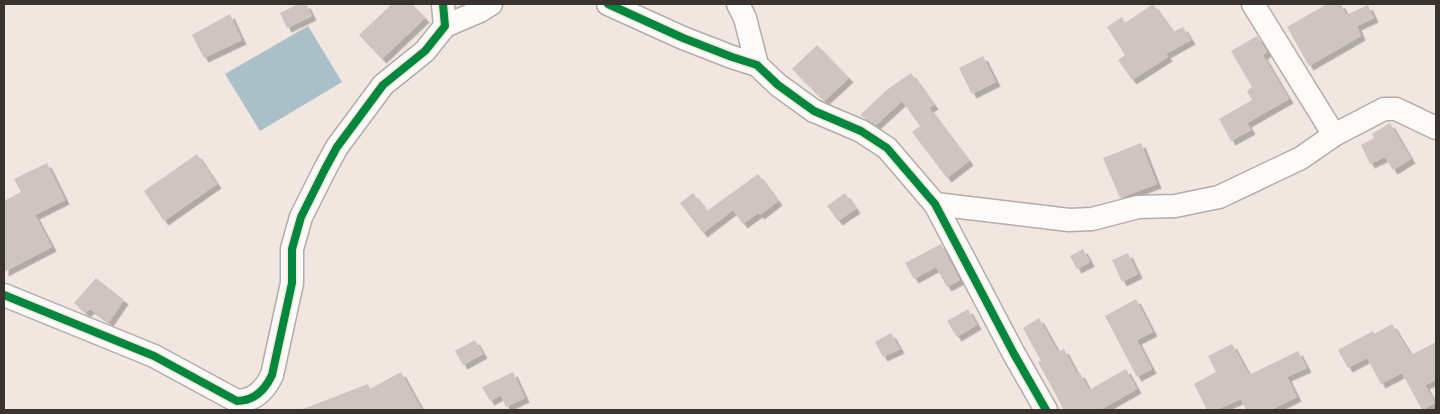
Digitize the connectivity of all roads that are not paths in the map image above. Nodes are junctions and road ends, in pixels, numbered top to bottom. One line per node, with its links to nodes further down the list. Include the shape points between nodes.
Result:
1 (443, 4): 6 (street)
2 (491, 4): 6 (street)
3 (608, 4): 7 (street, via 683,38)
4 (738, 4): 7 (street, via 745,18)
5 (1253, 4): 9 (street)
6 (445, 26): 11 (street, via 425,50 383,85 324,169 301,217 292,249 292,282 272,375 267,386 248,401 237,401 154,356)
7 (757, 65): 10 (street, via 778,85 814,110 861,131 887,148)
8 (1436, 128): 9 (street, via 1396,109 1384,109)
9 (1334, 135): 10 (street, via 1301,158 1219,197 1175,206 1138,207 1092,219 1069,220)
10 (935, 204): 12 (street)
11 (4, 295)
12 (1046, 410)

